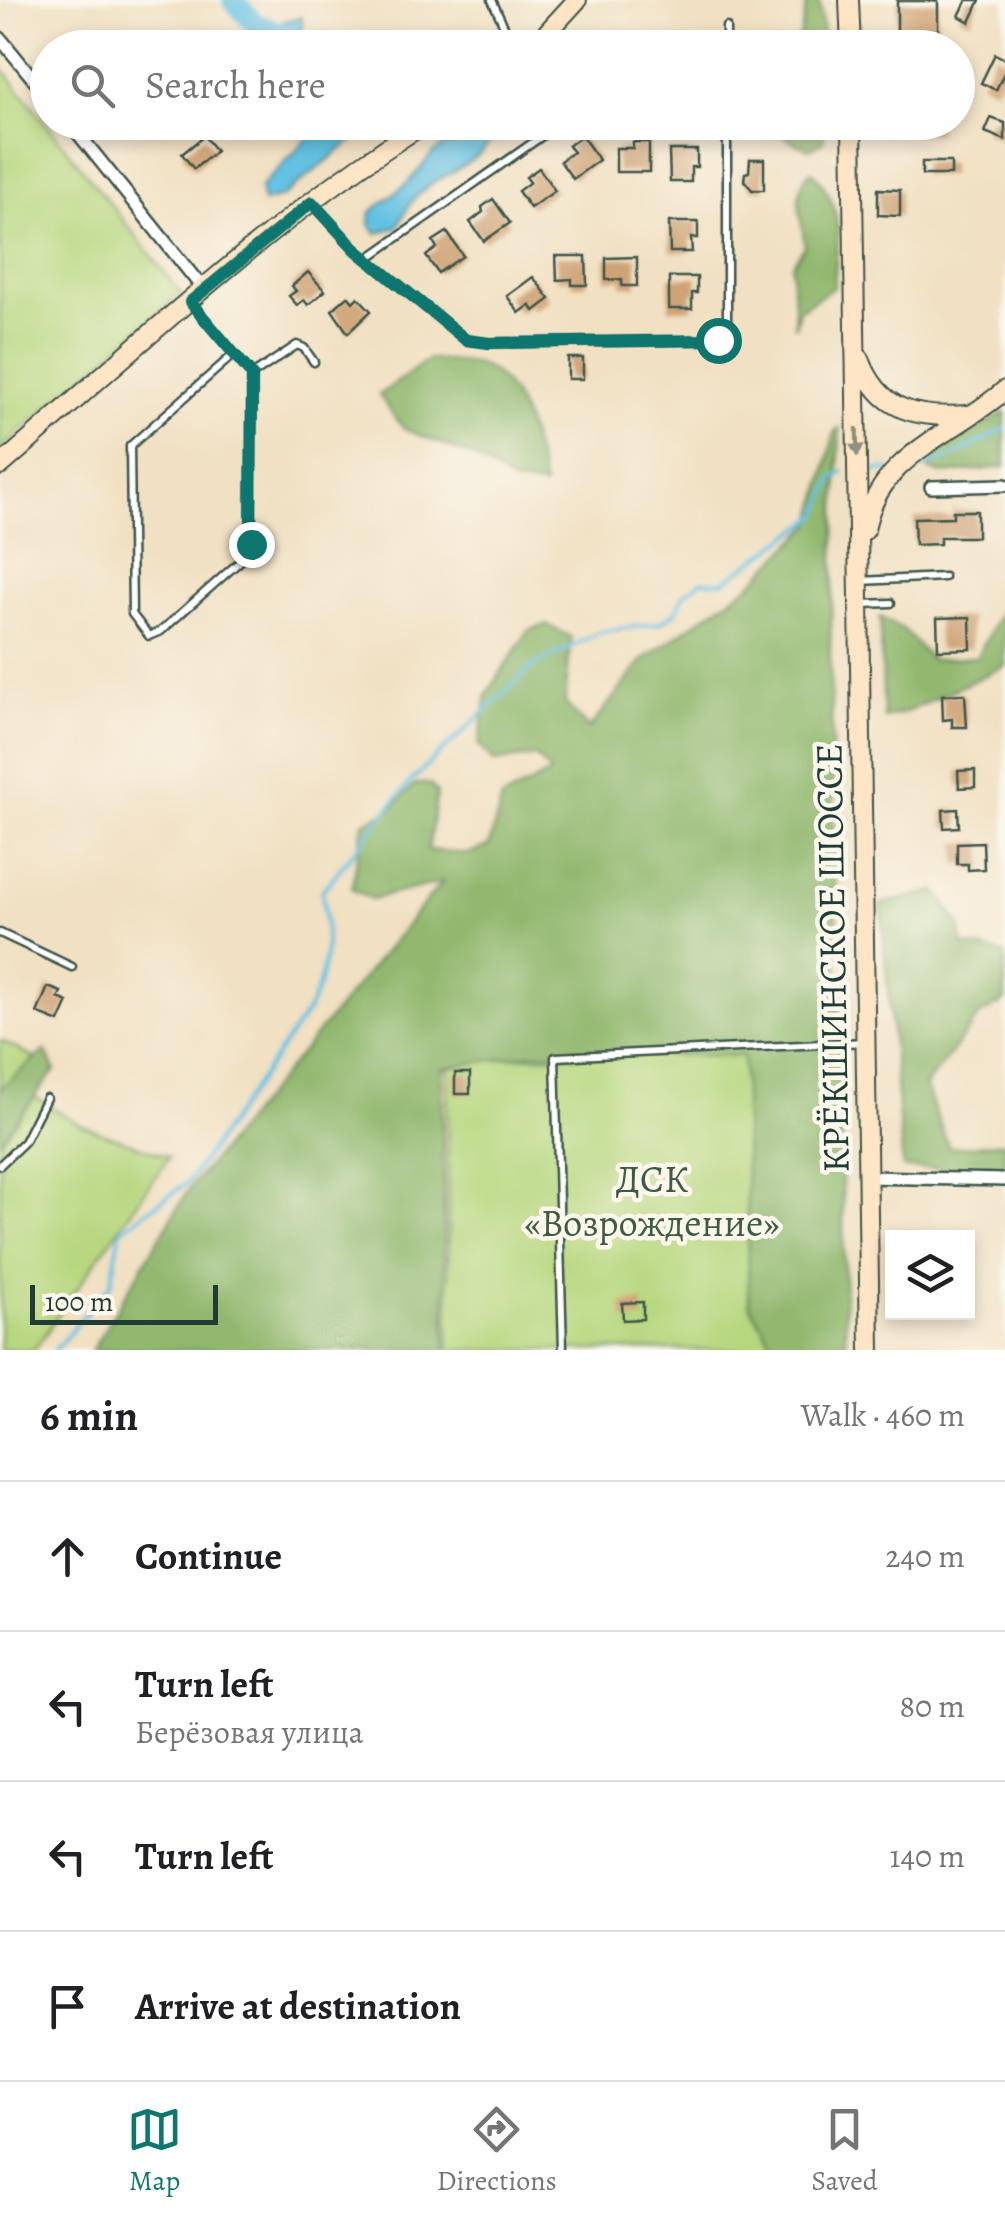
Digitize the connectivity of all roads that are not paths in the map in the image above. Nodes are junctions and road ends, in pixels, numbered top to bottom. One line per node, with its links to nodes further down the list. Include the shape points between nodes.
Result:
1 (492, 0): 4 (lane)
2 (577, 0): 5 (street)
3 (849, 0): 6 (street)
4 (506, 30)
5 (550, 30)
6 (850, 30)
7 (0, 38): 8 (street)
8 (30, 74)
9 (81, 140): 16 (street)
10 (399, 140): 14 (street)
11 (536, 140): 15 (lane)
12 (726, 140): 15 (lane, via 727,324 718,340 472,342)
13 (852, 140): 17 (street)
14 (312, 202): 15 (lane); 16 (street)
15 (367, 259)
16 (197, 296): 18 (lane); 23 (street)
17 (855, 344): 22 (street, via 868,379 892,404 933,415); 26 (street, one-way to 26)
18 (234, 354): 20 (lane); 20 (lane, via 130,446 132,614 149,636 250,552)
19 (314, 362): 20 (lane, via 298,345)
20 (252, 375)
21 (1005, 390): 22 (street)
22 (973, 415): 26 (street, via 890,474 870,510)
23 (0, 466)
24 (1005, 485): 25 (street)
25 (931, 488)
26 (859, 573): 27 (lane); 29 (street, КРЁКШИНСКОЕ ШОССЕ)
27 (944, 577)
28 (890, 603): 29 (lane)
29 (859, 604): 32 (street, КРЁКШИНСКОЕ ШОССЕ)
30 (0, 933): 31 (lane)
31 (72, 966)
32 (865, 1042): 35 (street, КРЁКШИНСКОЕ ШОССЕ); 37 (lane, via 555,1057)
33 (46, 1098): 34 (lane, via 24,1142)
34 (0, 1165)
35 (868, 1177): 36 (street); 38 (street, КРЁКШИНСКОЕ ШОССЕ)
36 (1005, 1180)
37 (563, 1350)
38 (870, 1350)

